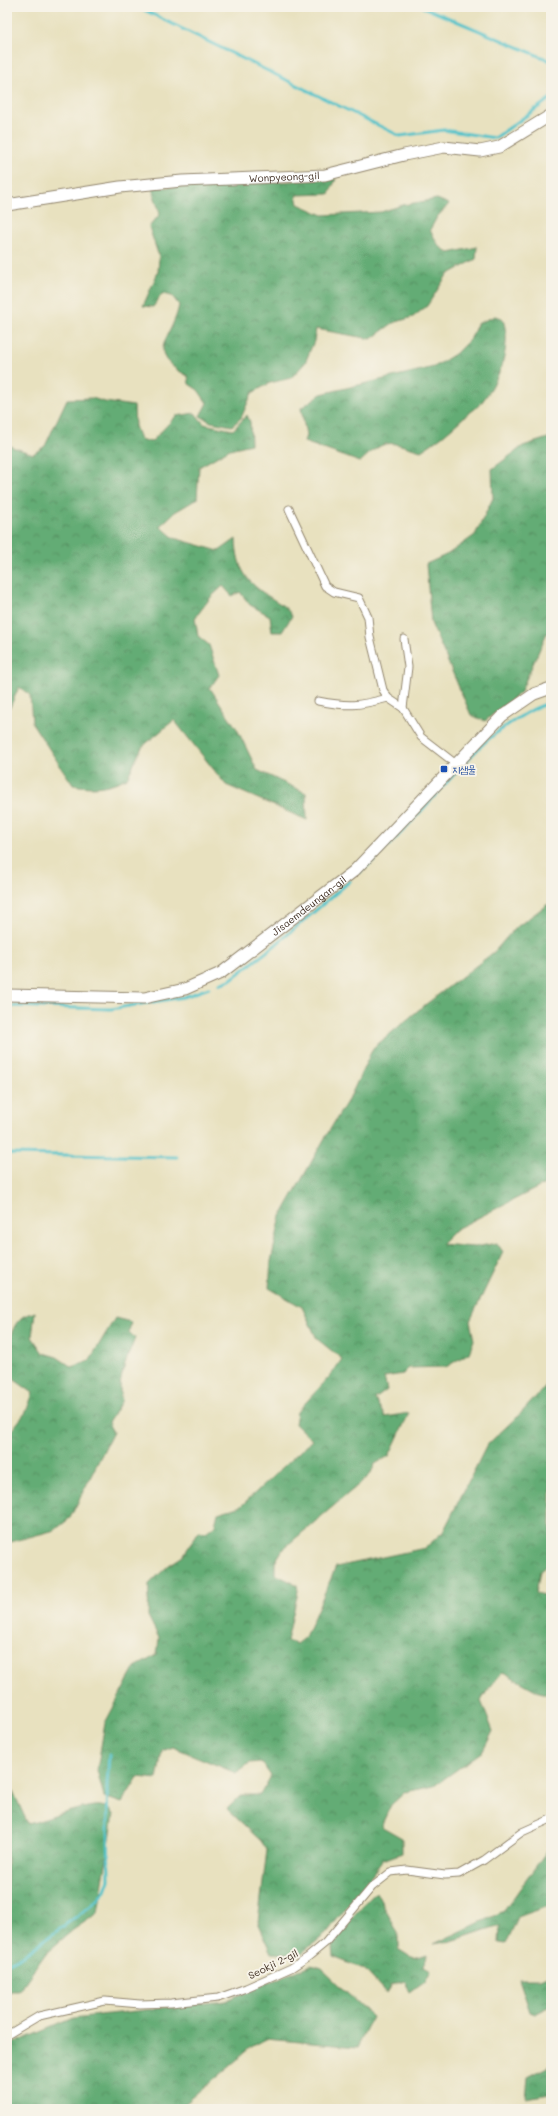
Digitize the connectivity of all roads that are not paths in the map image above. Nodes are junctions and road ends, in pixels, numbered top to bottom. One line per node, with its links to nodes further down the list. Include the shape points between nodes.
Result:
1 (551, 115): 2 (street, Wonpyeong-gil, via 499,147 480,151 444,147 325,175 182,181)
2 (7, 205)
3 (289, 509): 6 (street, via 326,586 334,592 359,598 368,617 383,690)
4 (404, 640): 8 (street, via 408,667)
5 (551, 688): 9 (street, Jisaemdeungan-gil, via 534,694 502,716)
6 (388, 698): 7 (street, via 348,706); 8 (street)
7 (318, 701)
8 (403, 708): 9 (street, via 421,737)
9 (456, 764): 10 (street, Jisaemdeungan-gil, via 354,871 221,973 185,989 144,998)
10 (7, 994)
11 (551, 1819): 12 (street, Seokji 2-gil, via 522,1832 460,1874 445,1875 407,1870 391,1872 372,1887 325,1943 308,1958 246,1988 218,1998 171,2003 105,2001 39,2016)
12 (7, 2035)

